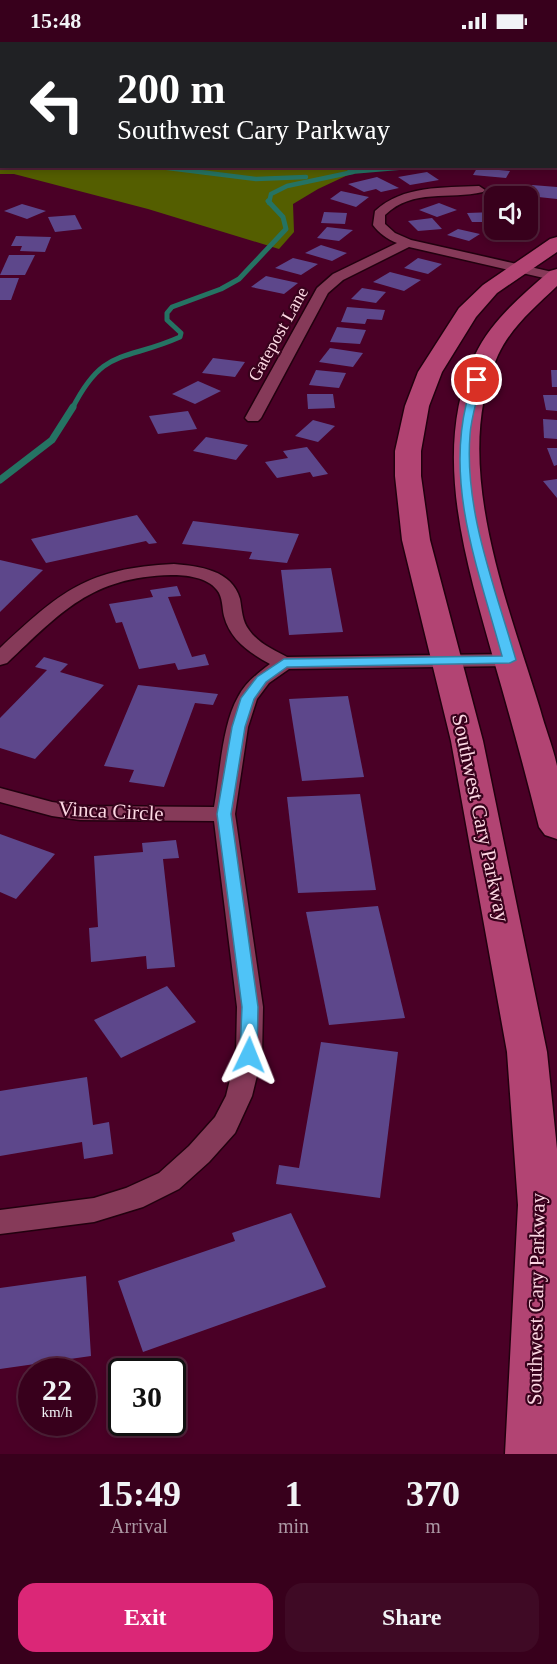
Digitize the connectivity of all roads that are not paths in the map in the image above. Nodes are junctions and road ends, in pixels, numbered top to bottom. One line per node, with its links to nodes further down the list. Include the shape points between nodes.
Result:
1 (479, 190): 2 (street, via 416,195 383,208 377,219 379,225)
2 (407, 243): 4 (street); 6 (street, Gatepost Lane, via 338,277 322,291)
3 (557, 243): 4 (main road, Southwest Cary Parkway)
4 (518, 268): 5 (street); 8 (main road, Southwest Cary Parkway, via 490,289 449,337 430,372 412,429 408,459 411,508)
5 (556, 276): 9 (main road, via 517,313 494,345 472,393 465,433 465,478 474,532)
6 (253, 418)
7 (0, 659): 10 (street, via 79,591 127,575 170,570 210,575 224,585 243,637)
8 (445, 659): 9 (street); 10 (street); 15 (main road, Southwest Cary Parkway, via 468,741 527,1052 540,1205)
9 (510, 660): 13 (main road)
10 (284, 663): 12 (street, via 262,679 247,698 238,727)
11 (0, 795): 12 (street, Vinca Circle, via 80,813)
12 (224, 814): 14 (street, via 250,1007 249,1055 239,1096 225,1125 169,1181 133,1198 94,1210)
13 (557, 827)
14 (0, 1222)
15 (531, 1454)

